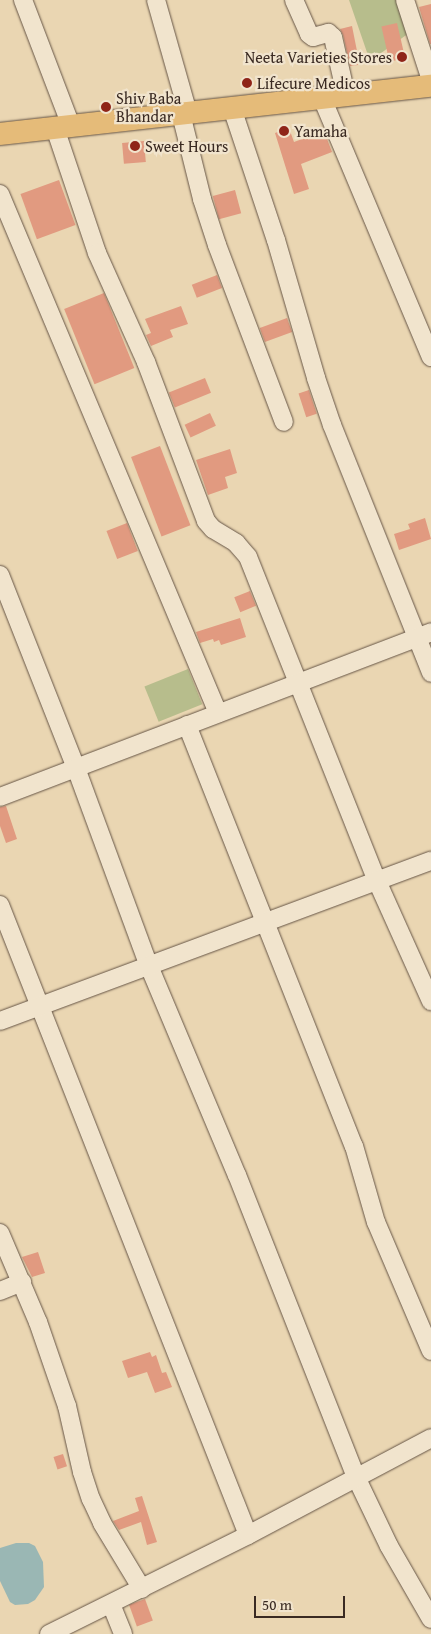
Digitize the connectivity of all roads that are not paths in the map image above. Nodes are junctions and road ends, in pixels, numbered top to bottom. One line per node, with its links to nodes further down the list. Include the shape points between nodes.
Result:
1 (23, 0): 10 (street)
2 (156, 0): 7 (street)
3 (294, 0): 6 (street, via 309,34 313,37 328,33 332,36)
4 (406, 0): 5 (street)
5 (428, 70): 6 (main road)
6 (343, 79): 8 (main road)
7 (182, 111): 9 (main road); 10 (main road); 14 (street, via 217,245)
8 (328, 113): 9 (main road); 13 (street)
9 (236, 121): 16 (street, via 332,425)
10 (63, 127): 11 (main road); 18 (street, via 97,253 146,362 206,521 236,543 248,557)
11 (0, 134)
12 (0, 194): 19 (street)
13 (431, 357)
14 (284, 422)
15 (0, 575): 21 (street)
16 (424, 635): 17 (street); 18 (street)
17 (431, 673)
18 (298, 683): 19 (street); 24 (street)
19 (218, 713): 20 (street)
20 (187, 725): 21 (street); 26 (street)
21 (76, 768): 22 (street); 27 (street)
22 (0, 797)
23 (431, 861): 24 (street)
24 (377, 881): 26 (street); 28 (street)
25 (0, 905): 29 (street)
26 (264, 923): 27 (street); 34 (street, via 356,1153 376,1222)
27 (149, 966): 29 (street); 36 (street, via 237,1175)
28 (431, 1001)
29 (40, 1006): 30 (street); 37 (street)
30 (0, 1021)
31 (0, 1233): 32 (street)
32 (22, 1282): 33 (street); 38 (street, via 67,1406 91,1499)
33 (0, 1290)
34 (431, 1351)
35 (431, 1438): 36 (street)
36 (356, 1477): 37 (street); 40 (street, via 389,1546)
37 (248, 1535): 38 (street)
38 (142, 1589): 39 (street)
39 (112, 1604): 41 (street); 42 (street)
40 (431, 1619)
41 (49, 1634)
42 (123, 1634)

